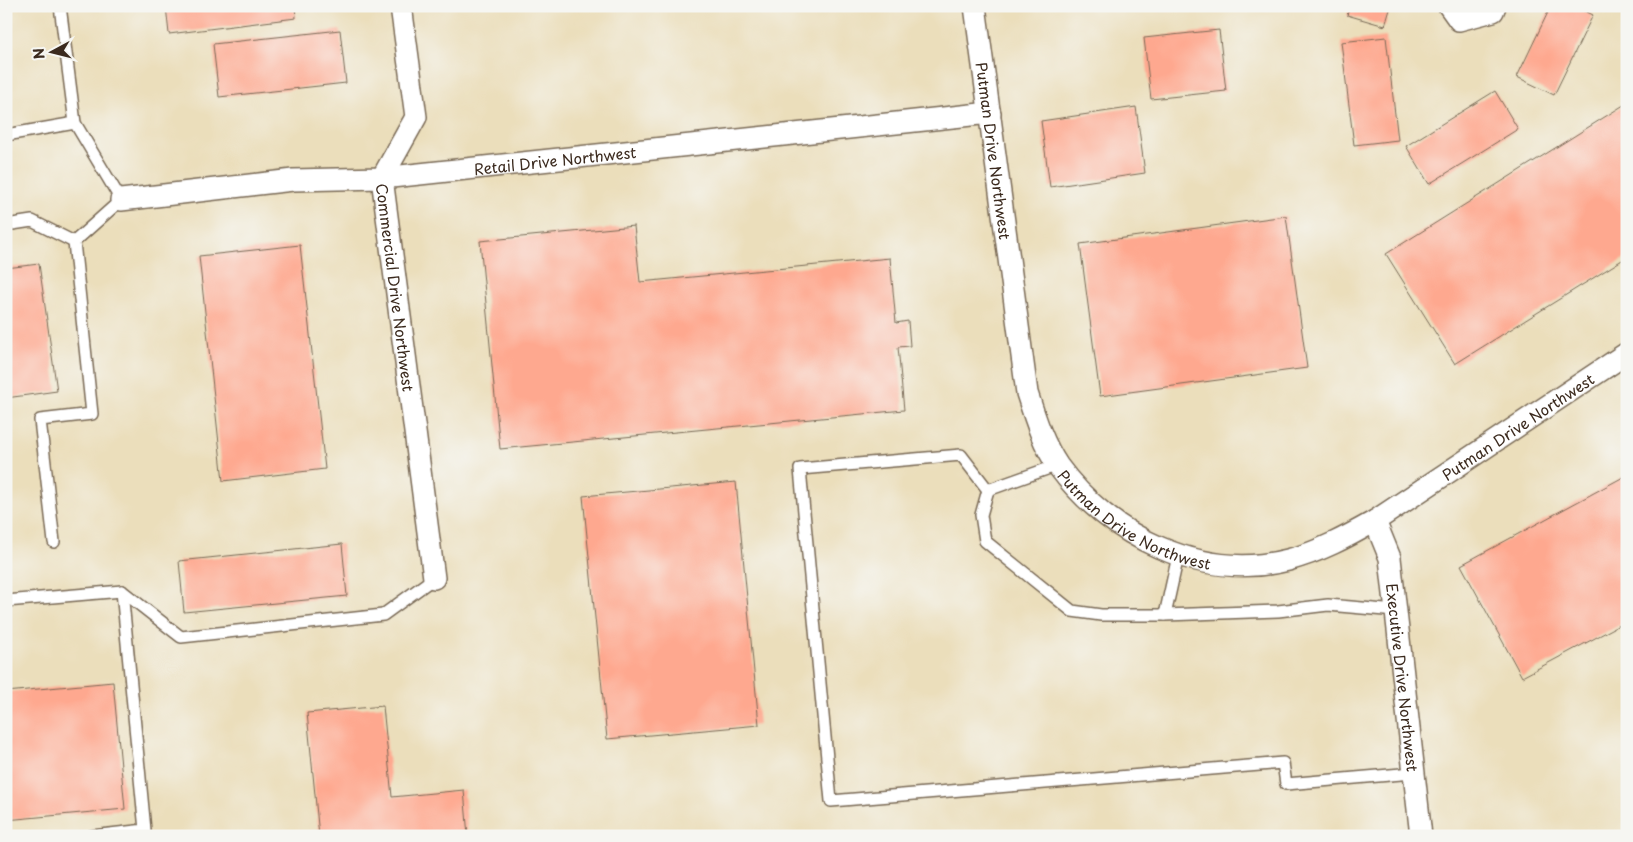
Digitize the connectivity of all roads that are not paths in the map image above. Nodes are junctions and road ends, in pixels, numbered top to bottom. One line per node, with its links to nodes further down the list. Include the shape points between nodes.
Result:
1 (60, 6): 7 (lane)
2 (401, 6): 9 (street, Commercial Drive Northwest, via 416,117)
3 (975, 6): 6 (street, Putman Drive Northwest)
4 (1449, 6): 5 (street, via 1460,20 1493,11)
5 (1495, 6)
6 (990, 113): 9 (street, Retail Drive Northwest); 14 (street, Putman Drive Northwest, via 1027,393 1038,429)
7 (75, 123): 8 (lane); 10 (lane)
8 (6, 135)
9 (382, 178): 10 (street, Retail Drive Northwest, via 294,180); 19 (street, Commercial Drive Northwest)
10 (121, 200): 12 (lane)
11 (6, 225): 12 (lane, via 32,221)
12 (74, 242): 17 (lane, via 92,414 40,420)
13 (1627, 353): 16 (street, Putman Drive Northwest)
14 (1058, 465): 15 (lane); 18 (street, Putman Drive Northwest, via 1083,495 1110,519)
15 (988, 490): 23 (lane, via 981,515 985,542 1072,611 1101,615); 24 (lane, via 961,454 800,469 831,801 1282,764 1286,784)
16 (1375, 522): 18 (street, Putman Drive Northwest, via 1332,546 1287,560 1242,566); 22 (street, Executive Drive Northwest, via 1390,558)
17 (54, 542)
18 (1178, 556): 23 (lane)
19 (434, 578): 20 (lane, via 384,615 181,637)
20 (122, 591): 21 (lane); 25 (lane, via 145,830)
21 (6, 601)
22 (1396, 611): 23 (lane, via 1328,605 1278,611); 24 (street, Executive Drive Northwest)
23 (1165, 615)
24 (1414, 773): 26 (street, Executive Drive Northwest)
25 (92, 836)
26 (1421, 836)

